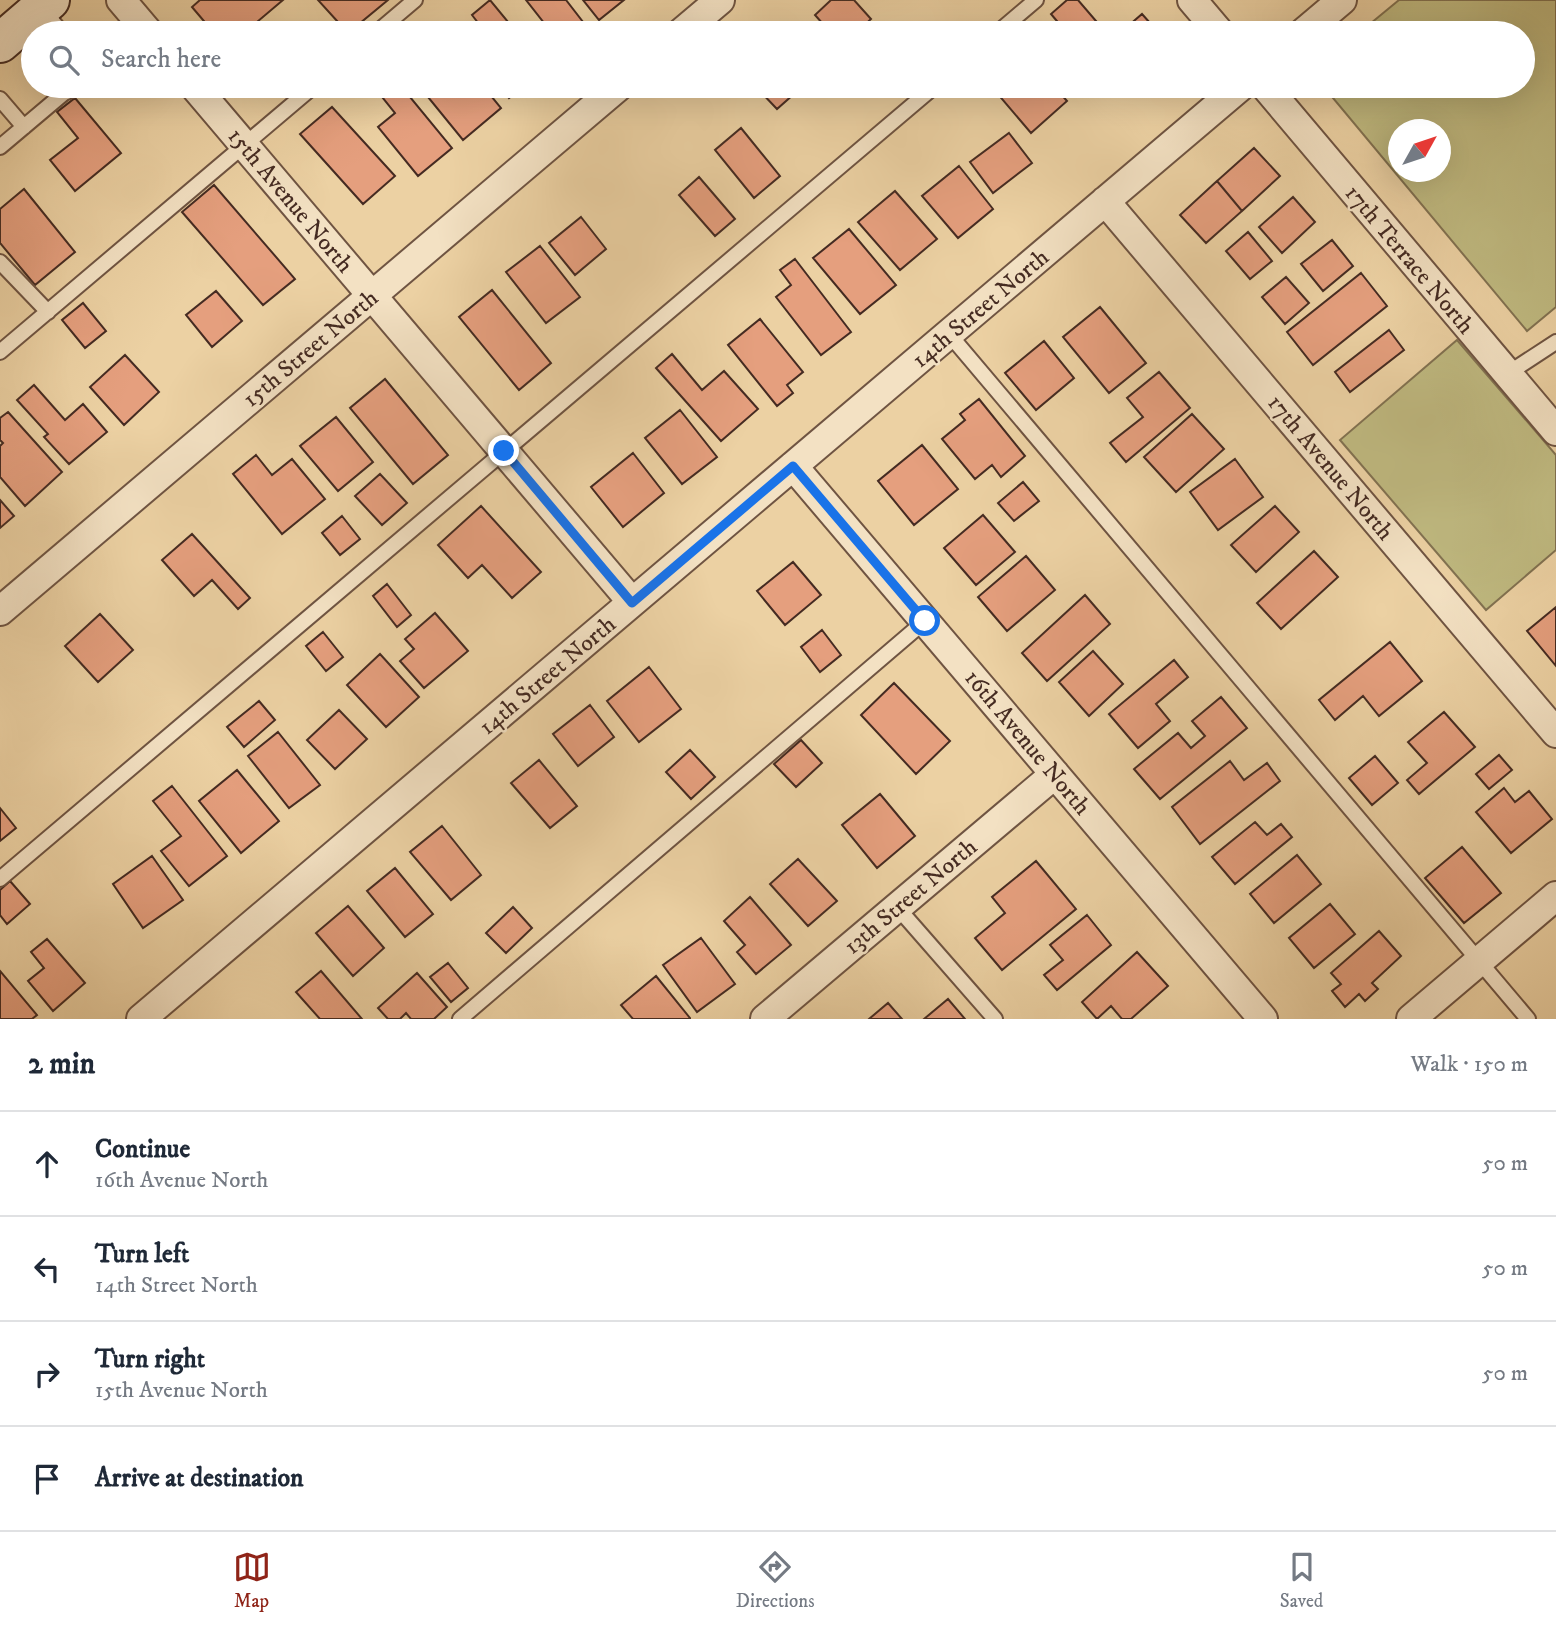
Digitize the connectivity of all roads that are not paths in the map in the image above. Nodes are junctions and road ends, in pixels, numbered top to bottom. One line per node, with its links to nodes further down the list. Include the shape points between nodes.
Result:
1 (121, 0): 7 (street)
2 (415, 0): 8 (lane)
3 (720, 0): 9 (street)
4 (1036, 0): 10 (lane)
5 (1192, 0): 11 (street)
6 (1342, 0): 12 (street)
7 (139, 21)
8 (390, 21)
9 (695, 21)
10 (1011, 21)
11 (1210, 21)
12 (1317, 21)
13 (21, 31): 14 (street)
14 (0, 43)
15 (58, 98): 23 (lane)
16 (204, 98): 24 (street, 15th Avenue North)
17 (300, 98): 24 (lane)
18 (605, 98): 28 (street, 15th Street North)
19 (921, 98): 35 (lane)
20 (1227, 98): 26 (street, 14th Street North)
21 (1275, 98): 33 (street, 17th Terrace North)
22 (0, 99): 23 (lane)
23 (24, 127): 25 (lane)
24 (244, 145): 28 (street, 15th Avenue North); 29 (lane)
25 (0, 147)
26 (1105, 201): 30 (street, 14th Street North); 40 (street, 17th Avenue North)
27 (0, 262): 29 (lane)
28 (372, 296): 35 (street, 15th Avenue North); 38 (street, 15th Street North)
29 (48, 312): 32 (lane)
30 (948, 334): 36 (street, 14th Street North); 45 (lane)
31 (1556, 341): 33 (lane)
32 (0, 352)
33 (1507, 374): 34 (street, 17th Terrace North)
34 (1556, 431)
35 (504, 451): 37 (street, 15th Avenue North); 42 (lane)
36 (793, 466): 37 (street, 14th Street North); 39 (street, 16th Avenue North)
37 (632, 603): 46 (street, 14th Street North)
38 (0, 611)
39 (925, 621): 41 (street, 16th Avenue North); 47 (lane)
40 (1556, 733)
41 (1055, 774): 44 (street, 13th Street North); 50 (street, 16th Avenue North)
42 (0, 879)
43 (1556, 896): 45 (street)
44 (897, 907): 48 (street, 13th Street North); 49 (lane)
45 (1479, 962): 51 (street); 52 (lane)
46 (141, 1019)
47 (460, 1019)
48 (765, 1019)
49 (995, 1019)
50 (1263, 1019)
51 (1412, 1019)
52 (1528, 1019)

